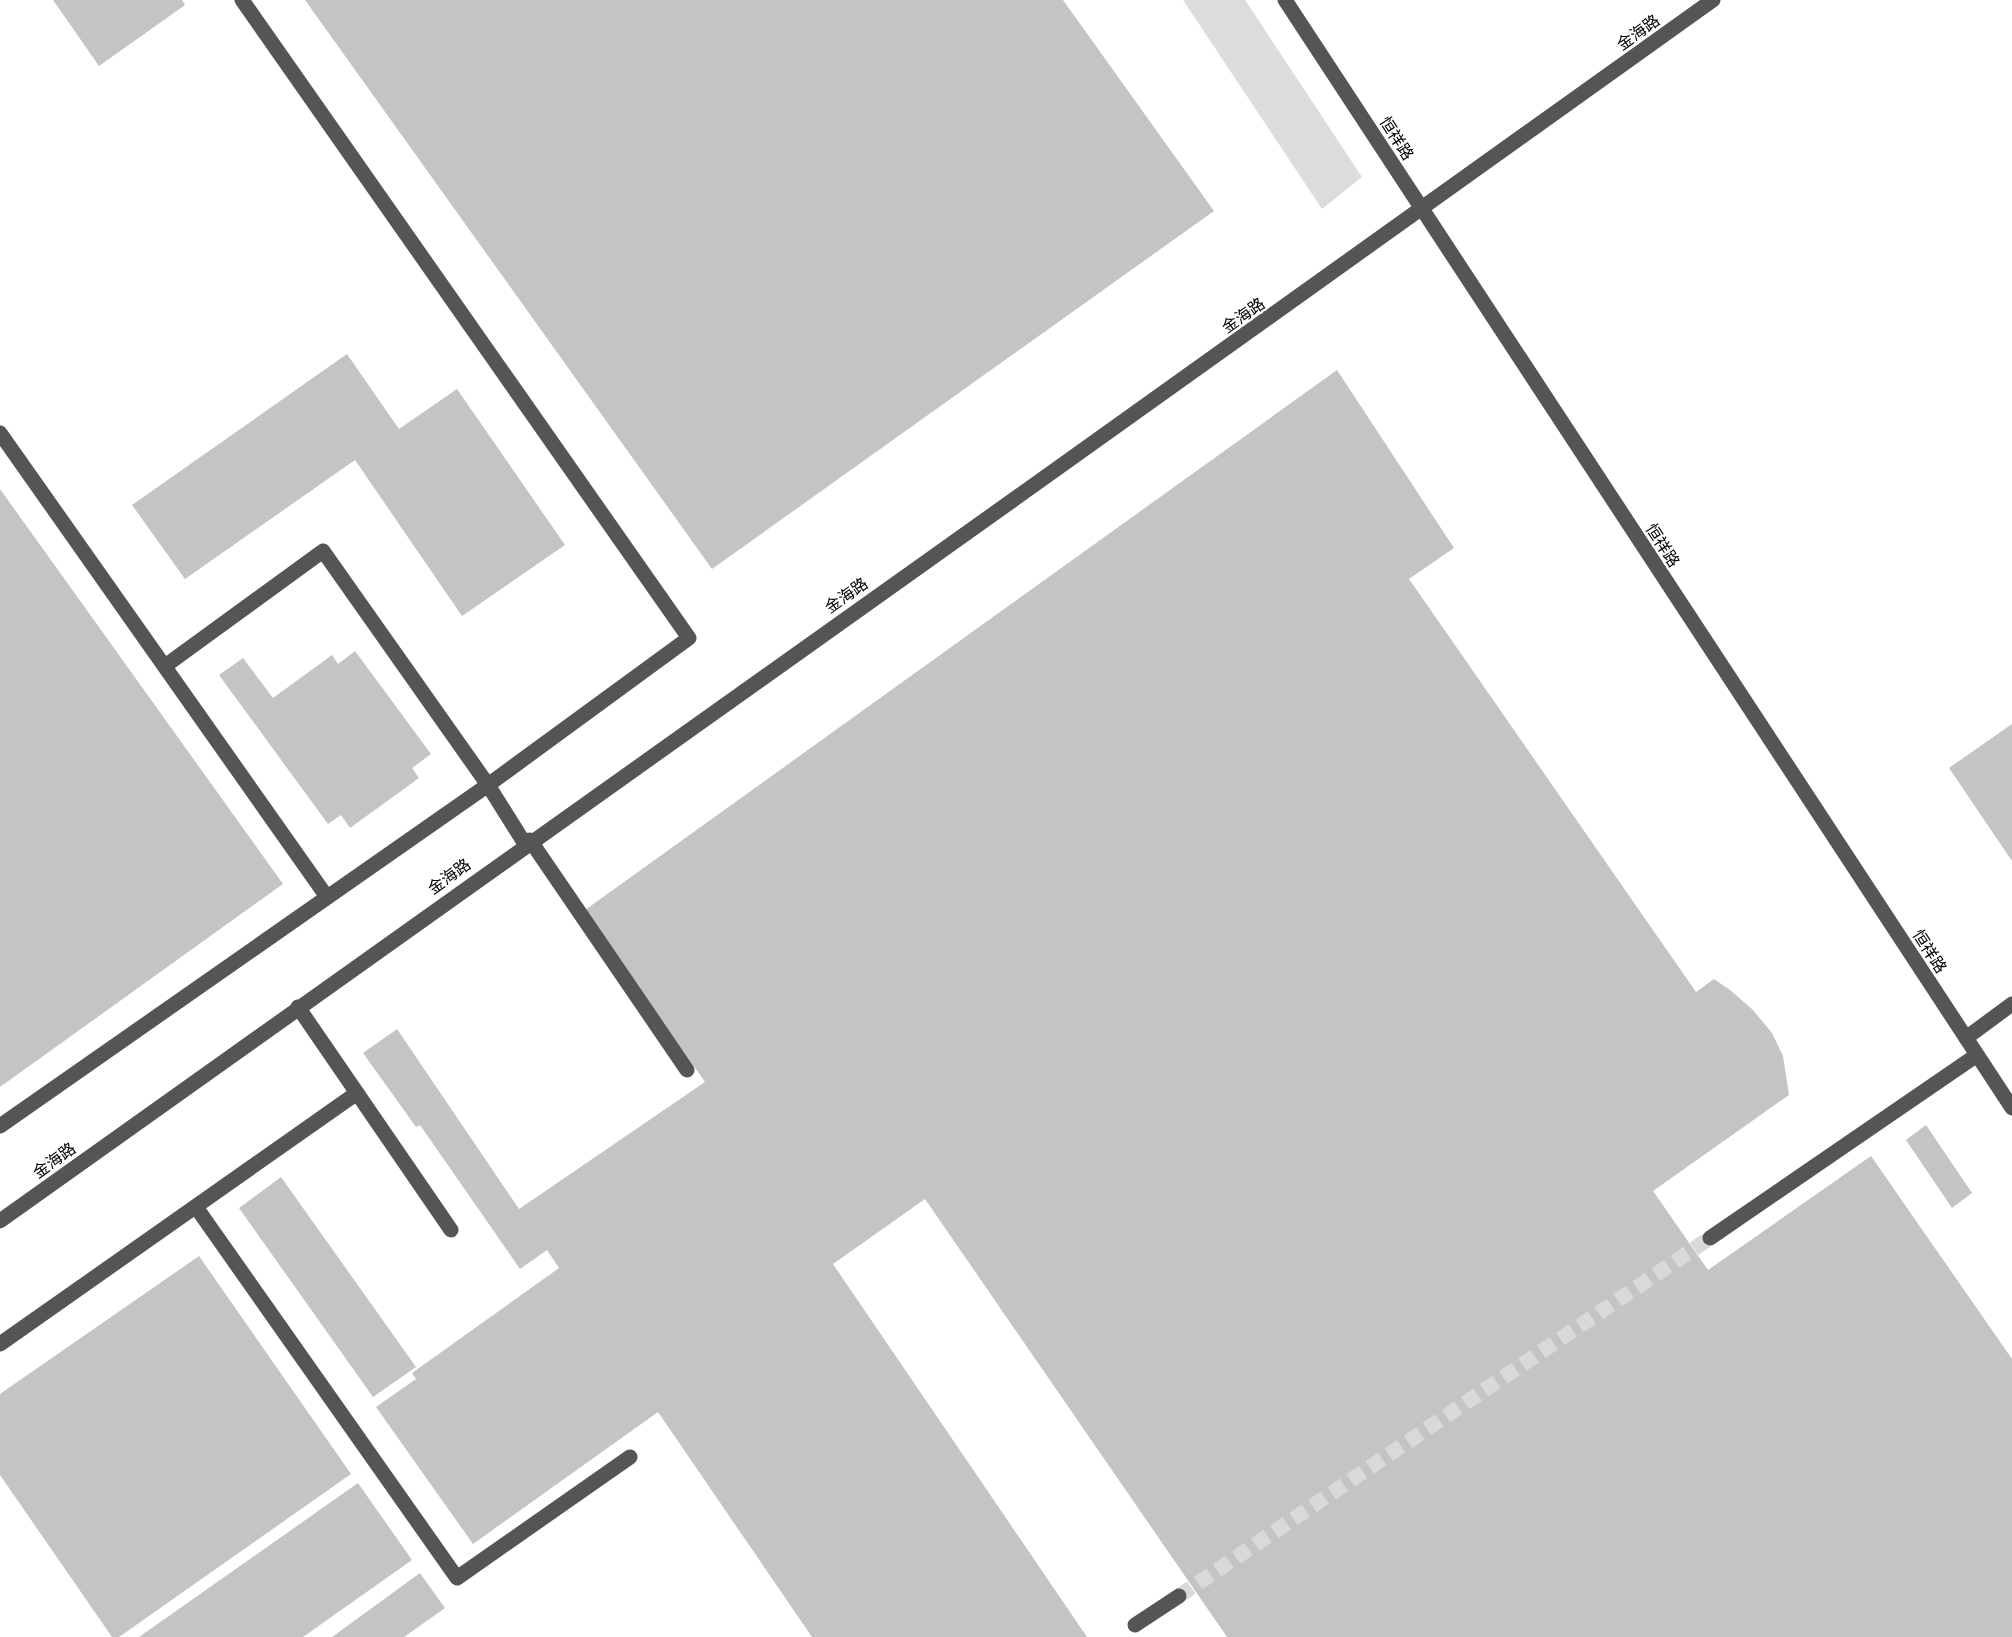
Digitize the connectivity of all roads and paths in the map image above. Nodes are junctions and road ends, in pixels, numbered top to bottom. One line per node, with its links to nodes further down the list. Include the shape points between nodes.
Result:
1 (242, 0): 7 (street, via 689,638)
2 (1286, 0): 4 (street, 恒祥路)
3 (1713, 0): 4 (street, 金海路)
4 (1422, 210): 8 (street, 金海路); 12 (street, 恒祥路)
5 (0, 433): 6 (street)
6 (165, 666): 7 (street, via 323,551); 9 (street)
7 (488, 785): 8 (street); 9 (street)
8 (528, 842): 11 (street, 金海路); 14 (street)
9 (327, 897): 17 (street)
10 (2012, 1004): 12 (street)
11 (298, 1007): 15 (street); 19 (street, 金海路)
12 (1966, 1038): 13 (street, 恒祥路)
13 (1977, 1055): 16 (street, 恒祥路); 21 (street)
14 (687, 1070)
15 (357, 1093): 18 (street); 20 (street)
16 (2012, 1108)
17 (0, 1126)
18 (196, 1207): 22 (street); 23 (street, via 457,1578)
19 (0, 1221)
20 (451, 1230)
21 (1710, 1238)
22 (0, 1344)
23 (630, 1457)
24 (1179, 1596): 25 (street)
25 (1135, 1625)

